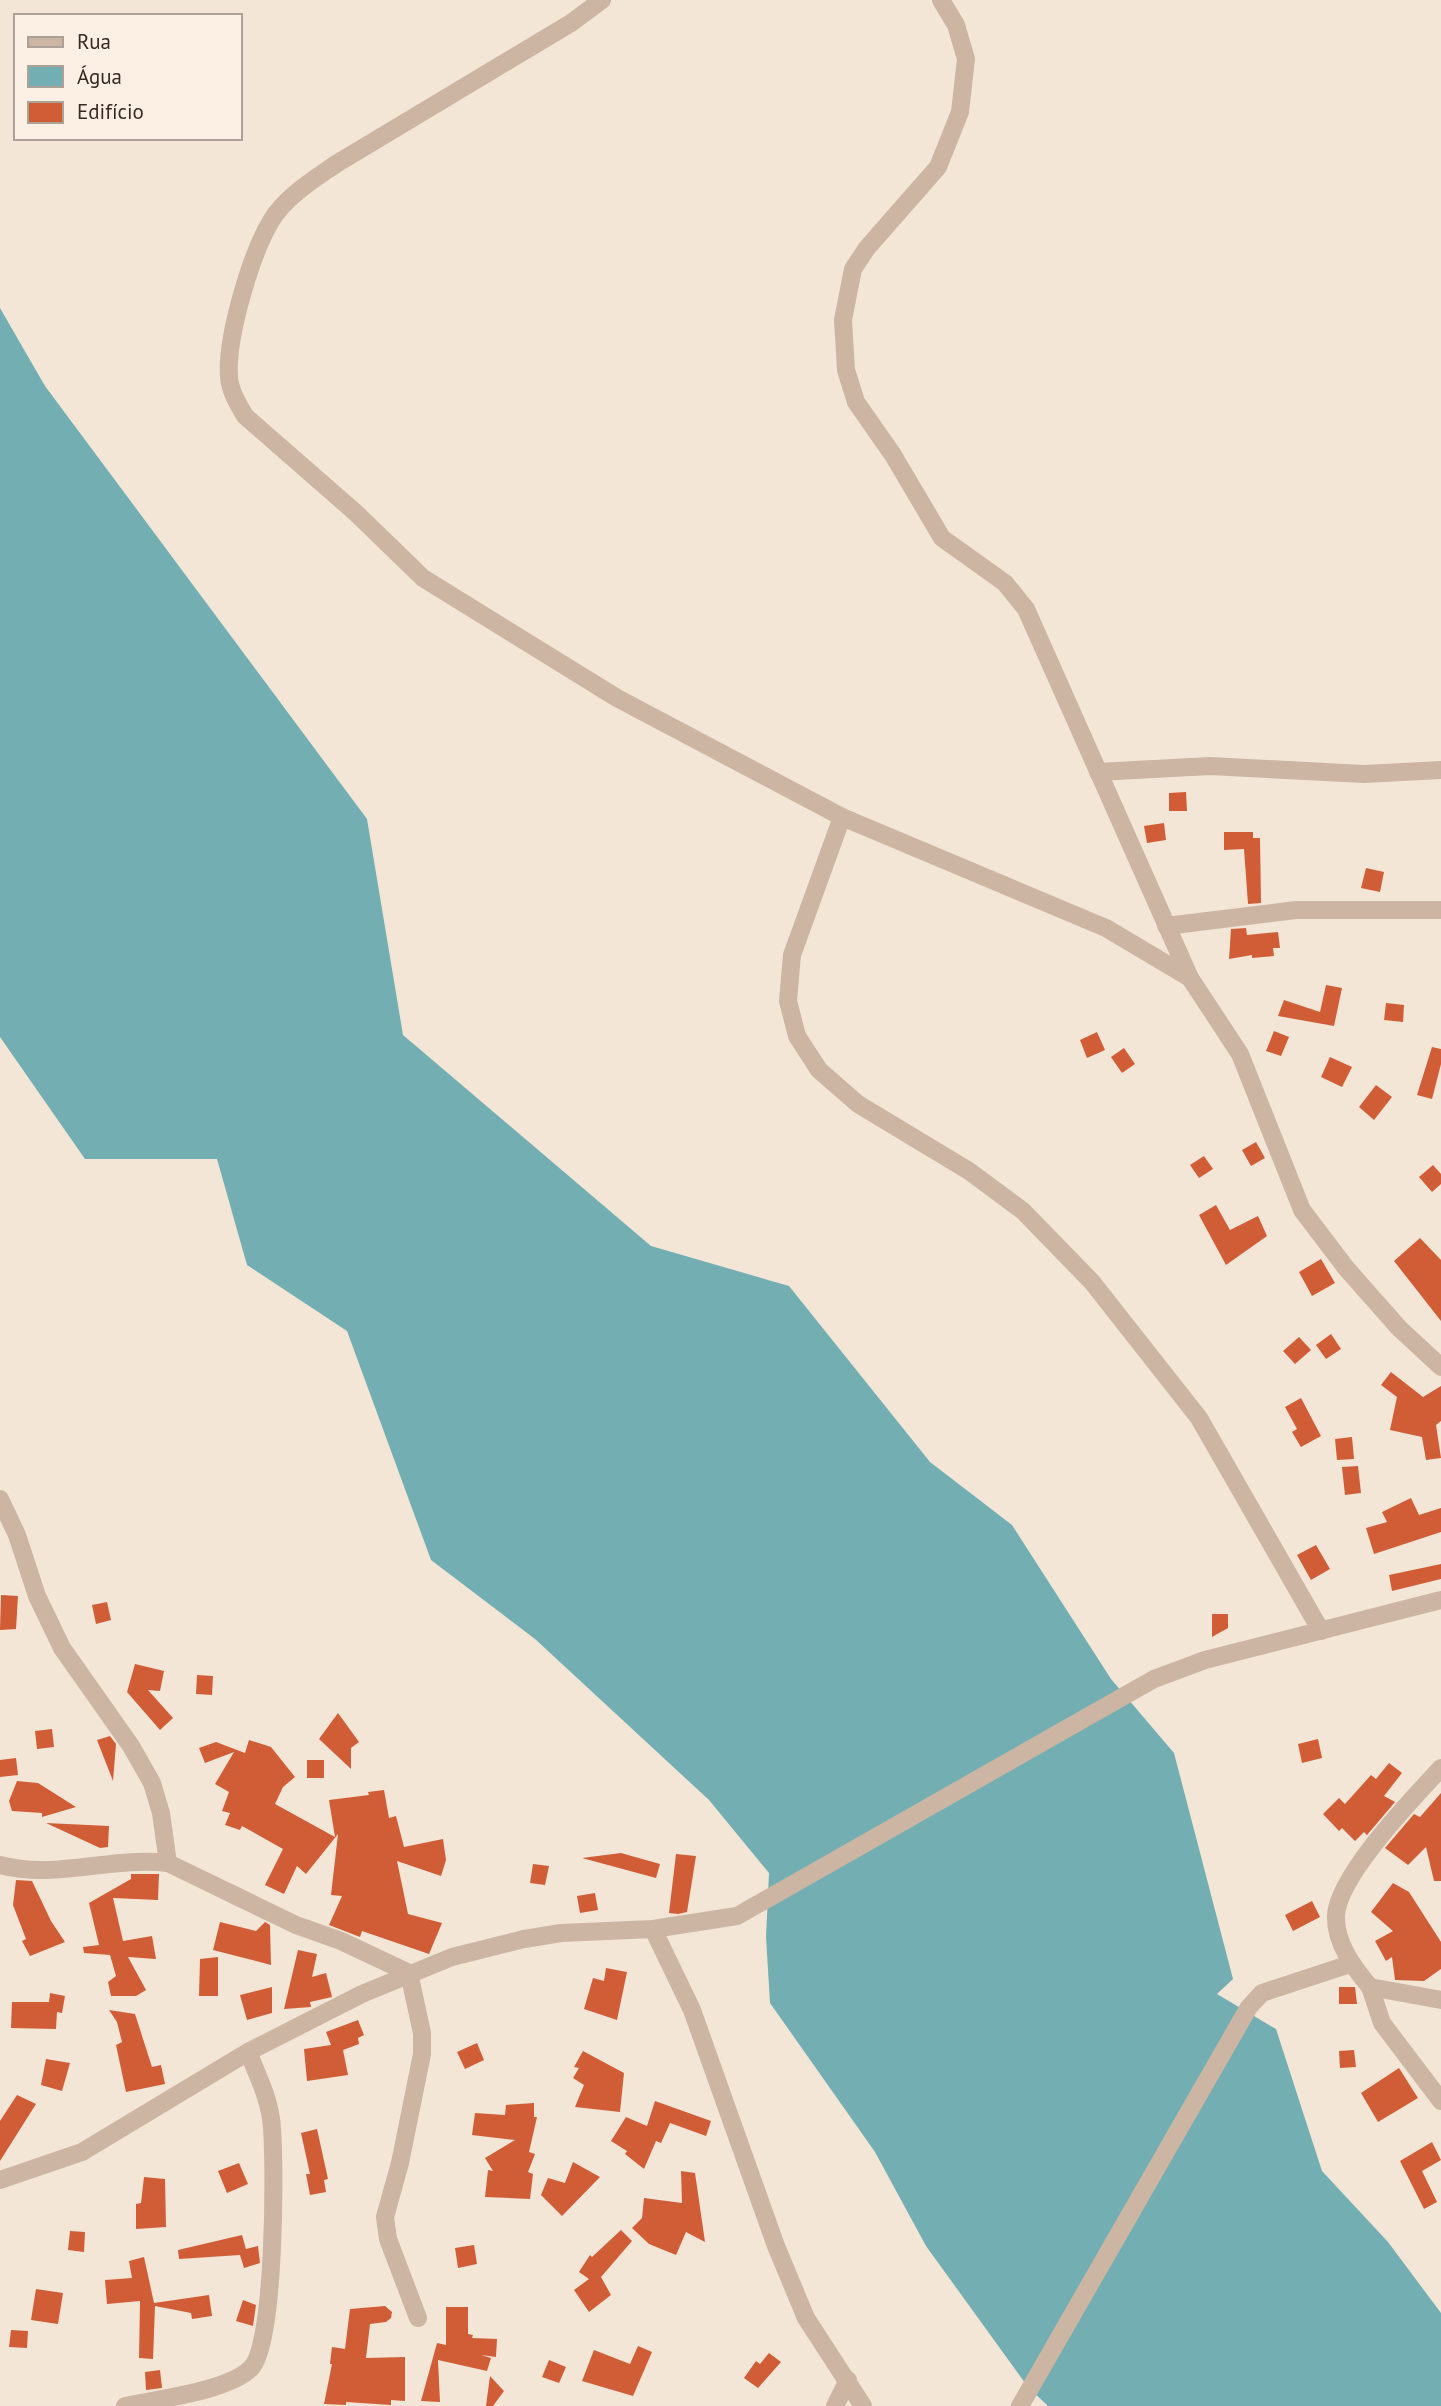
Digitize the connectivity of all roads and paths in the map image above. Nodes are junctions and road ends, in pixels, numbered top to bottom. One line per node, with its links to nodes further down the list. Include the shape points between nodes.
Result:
1 (602, 0): 5 (street, via 336,164 299,190 271,220 233,327 229,377 235,399 245,416 423,578 617,698)
2 (941, 0): 4 (street, via 956,25 966,59 960,112 938,167 853,269 843,320 846,370 856,402 942,538 1004,583 1026,608)
3 (1441, 770): 4 (street, via 1364,774 1210,766)
4 (1098, 772): 7 (street)
5 (842, 817): 8 (street, via 1106,928); 12 (street, via 792,955 788,1001 797,1036 819,1070 858,1104 969,1171 1023,1210 1092,1282 1199,1418)
6 (1441, 910): 7 (street, via 1296,910)
7 (1166, 926): 8 (street)
8 (1190, 978): 9 (street, via 1240,1054 1302,1210 1399,1328)
9 (1441, 1367)
10 (0, 1499): 14 (street, via 62,1648 152,1783)
11 (1441, 1600): 12 (street)
12 (1321, 1631): 16 (street, via 1205,1660 1154,1679 737,1916)
13 (1441, 1768): 17 (street, via 1342,1891 1335,1917)
14 (168, 1863): 15 (street, via 145,1860 45,1870); 18 (street)
15 (0, 1865)
16 (653, 1929): 18 (street, via 524,1939); 25 (street, via 692,2010 806,2318)
17 (1350, 1964): 19 (street); 29 (street, via 1262,1993 1248,2007)
18 (409, 1973): 21 (street); 24 (street, via 422,2054 385,2217 388,2239)
19 (1370, 1987): 20 (street); 22 (street, via 1382,2023)
20 (1441, 2000)
21 (248, 2052): 23 (street, via 82,2151); 26 (street, via 272,2127 272,2243 264,2340 252,2366 233,2381)
22 (1441, 2101)
23 (0, 2180)
24 (418, 2318)
25 (848, 2380): 27 (street); 28 (street)
26 (125, 2406)
27 (835, 2406)
28 (863, 2406)
29 (1020, 2406)

